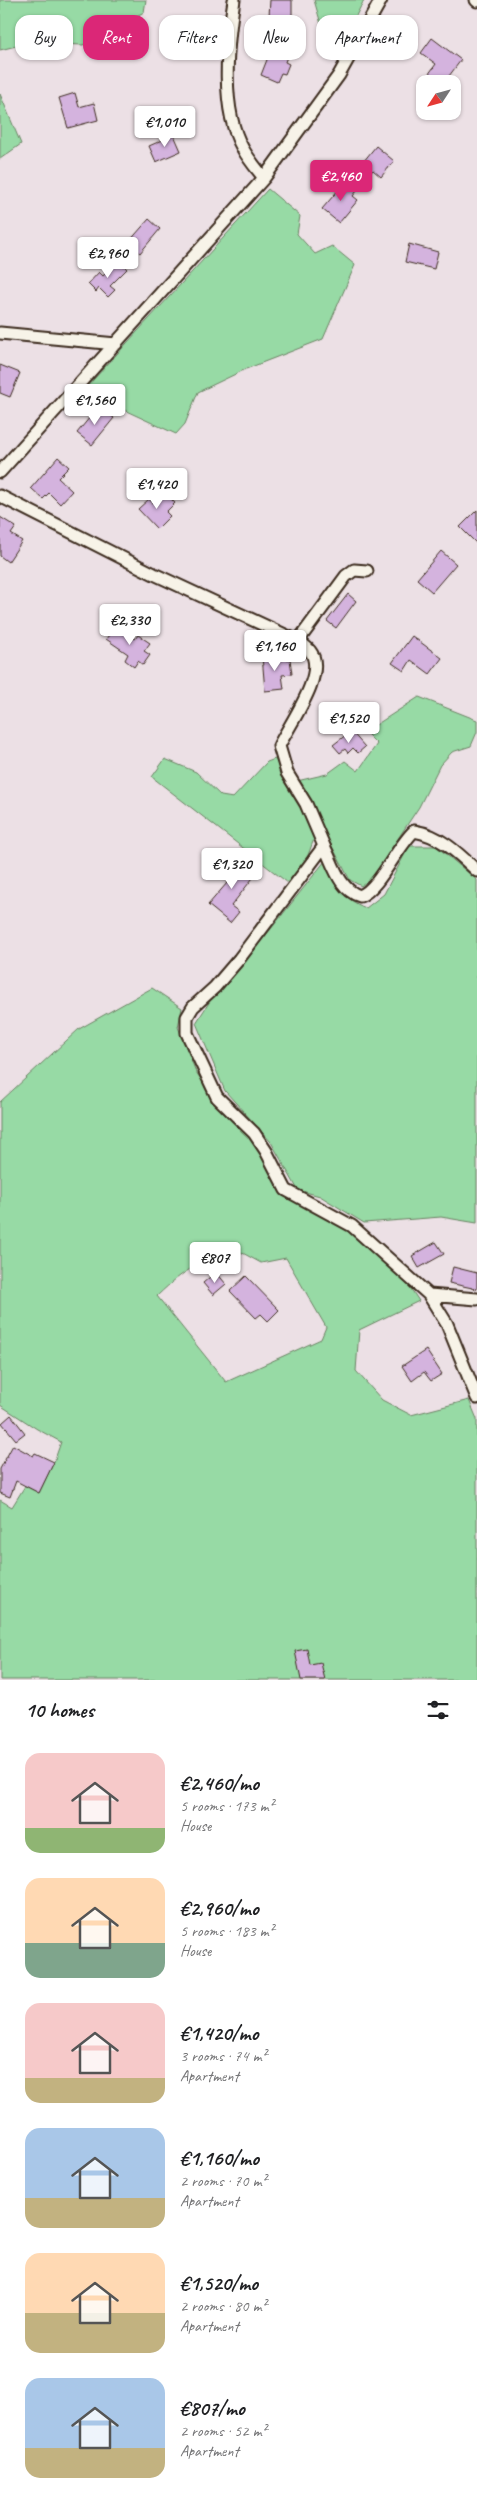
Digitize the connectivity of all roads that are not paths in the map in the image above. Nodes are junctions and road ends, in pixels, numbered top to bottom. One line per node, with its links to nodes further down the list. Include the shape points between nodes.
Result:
1 (234, 0): 3 (street, via 228,101 243,149)
2 (381, 0): 3 (street, via 339,74)
3 (264, 178): 5 (street)
4 (0, 333): 5 (street)
5 (116, 344): 6 (street)
6 (0, 472)
7 (0, 496): 9 (street, via 154,574)
8 (367, 571): 9 (street, via 354,570 346,576)
9 (298, 641): 10 (street, via 311,651 315,674 279,746 280,754)
10 (324, 846): 11 (street, via 347,890 360,896 373,889 414,831 429,833); 12 (street, via 239,959 193,1007 187,1017 187,1033 217,1097 254,1133 286,1190 352,1226)
11 (477, 871)
12 (429, 1295): 13 (street); 14 (street, via 447,1324)
13 (477, 1299)
14 (477, 1398)

